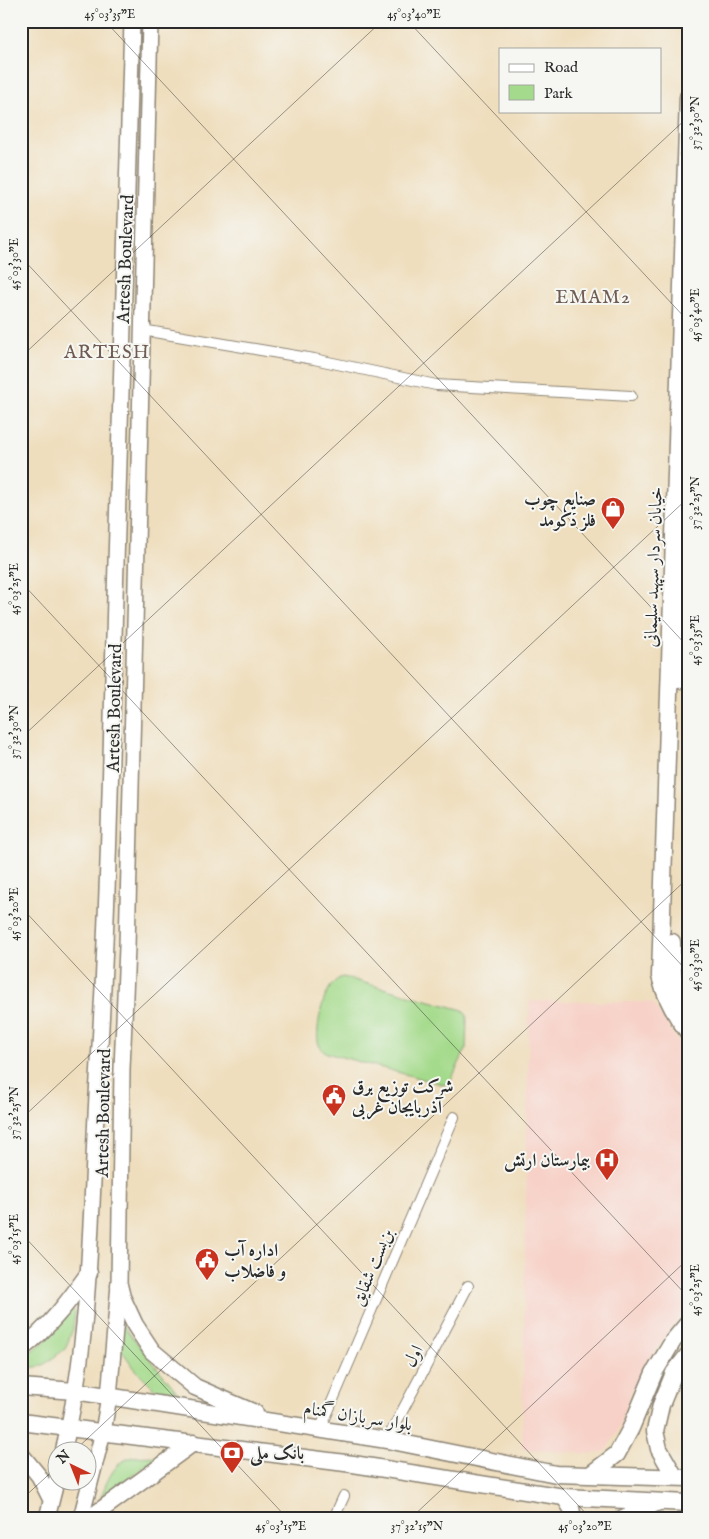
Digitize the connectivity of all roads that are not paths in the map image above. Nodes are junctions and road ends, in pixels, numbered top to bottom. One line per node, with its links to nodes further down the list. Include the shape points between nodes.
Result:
1 (132, 21): 4 (main road, Artesh Boulevard)
2 (150, 21): 5 (main road, Artesh Boulevard)
3 (688, 97): 11 (main road, خیابان سردار سپهبد سلیمانی, via 660,976 672,1006)
4 (122, 330): 5 (main road); 8 (main road, Artesh Boulevard)
5 (142, 330): 6 (street, via 314,359 436,385); 9 (main road, Artesh Boulevard)
6 (631, 396)
7 (688, 481): 10 (main road, خیابان سردار سپهبد سلیمانی, via 672,975)
8 (106, 946): 9 (main road); 12 (main road, Artesh Boulevard)
9 (127, 947): 13 (main road, Artesh Boulevard)
10 (688, 1011)
11 (688, 1032)
12 (99, 1066): 13 (main road); 15 (main road, Artesh Boulevard)
13 (122, 1069): 16 (main road, Artesh Boulevard)
14 (454, 1117): 27 (street, بن‌بست شقایق)
15 (89, 1273): 19 (main road, via 40,1335); 22 (main road, Artesh Boulevard)
16 (119, 1285): 23 (main road, Artesh Boulevard); 25 (main road, via 134,1325 152,1351 178,1374 194,1387)
17 (468, 1286): 29 (street, اول)
18 (688, 1323): 33 (main road, via 654,1374 617,1454)
19 (21, 1350)
20 (688, 1355): 34 (main road, via 674,1372 660,1405 656,1432 659,1449)
21 (21, 1388): 22 (main road, بلوار سربازان گمنام)
22 (75, 1391): 23 (main road, بلوار سربازان گمنام); 26 (main road, Artesh Boulevard)
23 (109, 1396): 25 (main road, بلوار سربازان گمنام); 28 (main road, Artesh Boulevard)
24 (21, 1422): 26 (main road)
25 (282, 1424): 27 (main road, بلوار سربازان گمنام)
26 (69, 1427): 28 (main road); 30 (main road, Artesh Boulevard)
27 (320, 1430): 29 (main road, بلوار سربازان گمنام)
28 (103, 1432): 31 (main road); 42 (main road, Artesh Boulevard)
29 (387, 1440): 33 (main road, بلوار سربازان گمنام, via 556,1474)
30 (65, 1442)
31 (193, 1443): 37 (main road); 43 (main road)
32 (21, 1454): 38 (main road, via 39,1476)
33 (591, 1474): 34 (main road, بلوار سربازان گمنام)
34 (682, 1478)
35 (53, 1492): 38 (main road)
36 (344, 1496): 44 (street)
37 (564, 1497): 39 (main road); 45 (main road)
38 (51, 1500): 41 (main road)
39 (660, 1502): 40 (main road); 46 (main road)
40 (688, 1502)
41 (47, 1518)
42 (81, 1518)
43 (90, 1518)
44 (334, 1518)
45 (573, 1518)
46 (622, 1518)

